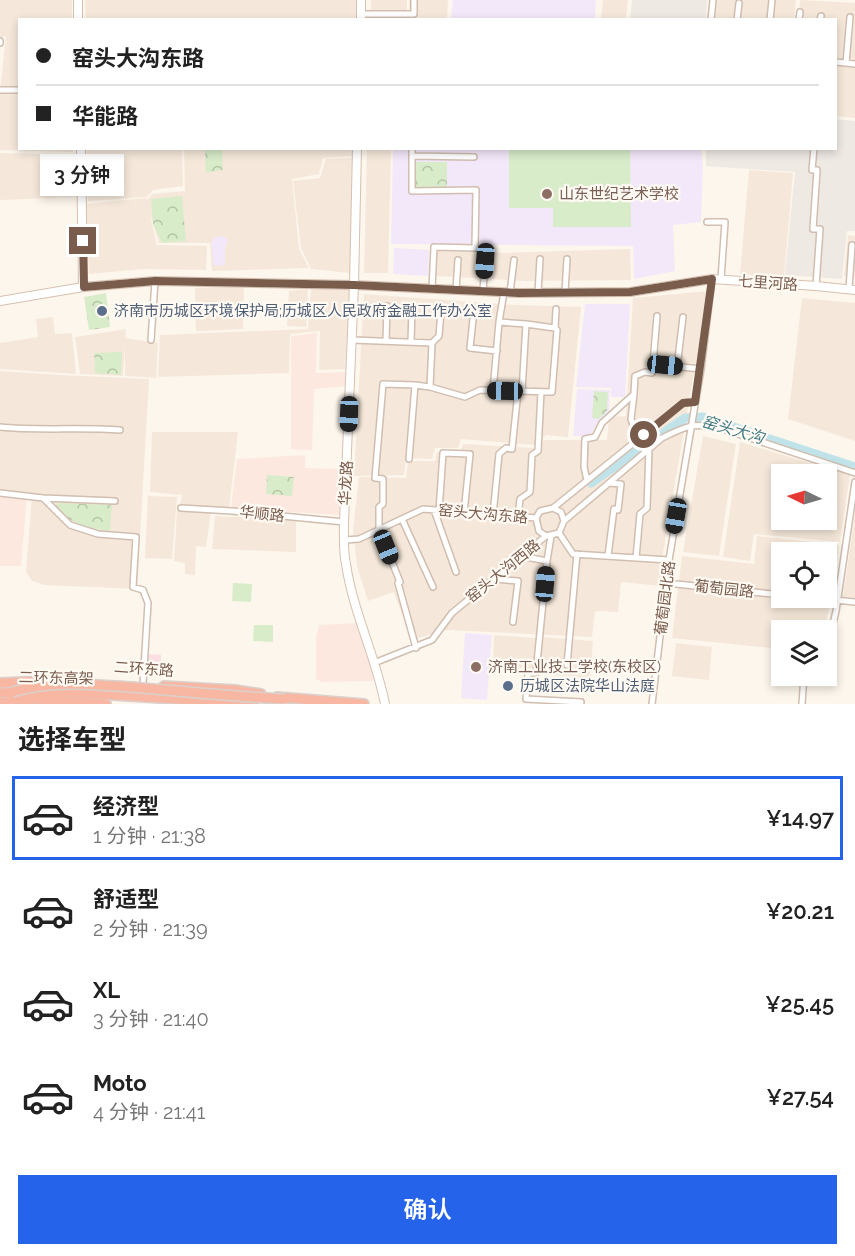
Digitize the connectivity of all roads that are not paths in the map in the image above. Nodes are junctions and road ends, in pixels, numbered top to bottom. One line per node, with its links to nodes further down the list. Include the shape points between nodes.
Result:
1 (78, 0): 10 (main road)
2 (361, 0): 8 (main road)
3 (414, 0): 8 (street, via 414,14)
4 (712, 0): 11 (street)
5 (772, 0): 13 (street)
6 (739, 3): 12 (street)
7 (800, 12): 14 (street)
8 (361, 17)
9 (850, 17): 16 (street)
10 (78, 18)
11 (711, 18)
12 (737, 18)
13 (770, 18)
14 (799, 18)
15 (837, 62): 16 (street)
16 (846, 63): 17 (street)
17 (855, 64)
18 (0, 90): 19 (street)
19 (18, 90)
20 (81, 150): 38 (main road)
21 (357, 150): 36 (main road, 华龙路)
22 (412, 150): 24 (street)
23 (814, 150): 37 (street, via 812,170 818,170 813,229 820,229)
24 (412, 156): 25 (street); 39 (street, via 412,191 476,190 475,248 434,247)
25 (474, 157)
26 (707, 222): 34 (street, via 725,222)
27 (852, 245): 41 (street)
28 (540, 259): 45 (street)
29 (567, 259): 44 (street)
30 (458, 260): 40 (street)
31 (514, 260): 43 (street)
32 (485, 261): 42 (street)
33 (712, 279): 34 (main road, 七里河路); 44 (main road, 七里河路, via 630,292); 65 (street, 葡萄园北路)
34 (721, 279): 37 (main road, 七里河路)
35 (155, 281): 36 (main road, 七里河路); 38 (main road, 七里河路); 57 (street)
36 (354, 285): 39 (main road, 七里河路); 58 (main road, 华龙路)
37 (816, 286): 41 (main road, 七里河路)
38 (84, 287): 46 (main road, 七里河路)
39 (432, 289): 40 (main road, 七里河路)
40 (456, 290): 42 (main road, 七里河路)
41 (852, 290)
42 (483, 291): 43 (main road, 七里河路)
43 (507, 292): 45 (main road, 七里河路); 54 (street)
44 (565, 292): 45 (main road, 七里河路)
45 (538, 293)
46 (0, 301)
47 (387, 306): 59 (street)
48 (412, 309): 60 (street)
49 (555, 309): 56 (street)
50 (441, 311): 61 (street, via 439,336)
51 (657, 316): 63 (street)
52 (683, 316): 64 (street)
53 (472, 319): 62 (street, via 470,348)
54 (499, 322): 55 (street); 62 (street)
55 (526, 324): 56 (street); 69 (street)
56 (555, 328): 70 (street, via 552,392)
57 (151, 340)
58 (352, 340): 59 (street); 95 (main road, 华龙路)
59 (386, 341): 60 (street)
60 (411, 342): 61 (street)
61 (432, 343): 67 (street)
62 (497, 351): 68 (street)
63 (653, 364): 64 (street); 71 (street, via 652,373 635,376)
64 (677, 367): 65 (street)
65 (701, 369): 72 (street, 葡萄园北路)
66 (415, 385): 67 (street); 78 (street); 96 (street, via 383,384 375,478 383,479)
67 (430, 387): 68 (street, via 465,396 480,390)
68 (493, 391): 69 (street)
69 (520, 391): 70 (street); 90 (street, via 512,449 506,448 499,454)
70 (541, 392): 91 (street, via 538,452 532,455 530,492 520,499)
71 (634, 394): 76 (street, via 632,419); 80 (street, via 602,423 595,437 585,439)
72 (695, 402): 73 (street, 葡萄园北路); 76 (street, 窑头大沟东路, via 683,403)
73 (692, 426): 77 (street, 窑头大沟西路, via 662,438); 79 (street, 窑头大沟西路, via 717,427); 104 (street, 葡萄园北路)
74 (0, 427): 75 (street)
75 (120, 430)
76 (638, 440): 80 (street, 窑头大沟东路)
77 (649, 449): 82 (street, 窑头大沟西路); 103 (street, via 647,508 640,513)
78 (409, 459)
79 (855, 473)
80 (587, 480): 87 (street, 窑头大沟东路)
81 (855, 482): 111 (street)
82 (609, 483): 94 (street, 窑头大沟西路); 102 (street, via 621,484)
83 (0, 493): 84 (street)
84 (43, 498): 85 (street); 118 (street, via 70,525 98,534 136,537 133,587 143,590 148,603)
85 (115, 501)
86 (181, 508): 95 (street, 华顺路)
87 (553, 508): 93 (street, 窑头大沟东路, via 540,511); 94 (street, via 561,512)
88 (437, 510): 89 (street, 窑头大沟东路); 89 (street, via 443,453 470,454); 92 (street, 窑头大沟东路, via 423,509); 106 (street)
89 (464, 513): 90 (street, 窑头大沟东路)
90 (493, 515): 91 (street, 窑头大沟东路)
91 (518, 517): 93 (street, 窑头大沟东路)
92 (402, 519): 96 (street, 窑头大沟东路); 109 (street)
93 (536, 519): 98 (street, via 539,531)
94 (564, 521): 97 (street, 窑头大沟西路)
95 (344, 522): 99 (main road, 华龙路)
96 (379, 530): 99 (street, 窑头大沟东路); 114 (street, via 400,582)
97 (559, 533): 98 (street, 窑头大沟西路); 100 (street)
98 (548, 536): 101 (street, 窑头大沟西路); 105 (street)
99 (345, 540): 115 (main road, 华龙路, via 346,567)
100 (577, 555): 102 (street); 116 (street)
101 (521, 556): 105 (street); 107 (street, 窑头大沟西路)
102 (608, 556): 103 (street)
103 (636, 558): 104 (street)
104 (669, 560): 108 (street, 葡萄园北路)
105 (547, 561): 124 (street, via 536,674 528,673 526,699)
106 (456, 572)
107 (494, 579): 113 (street, via 518,581); 114 (street, 窑头大沟西路, via 452,613 432,640)
108 (666, 583): 110 (street, 葡萄园路); 131 (street, 葡萄园北路)
109 (433, 587)
110 (771, 594)
111 (837, 600): 112 (street)
112 (855, 602)
113 (513, 622)
114 (416, 648): 115 (street, 窑头大沟西路)
115 (374, 663): 130 (main road, 华龙路)
116 (567, 665)
117 (0, 683): 118 (highway, 二环东路, via 77,680)
118 (143, 684): 123 (highway, 二环东路, via 235,690)
119 (803, 686): 132 (street)
120 (0, 688): 123 (highway, 二环东路, via 61,686 263,701)
121 (12, 692): 122 (highway, 二环东高架); 123 (highway, bridge, via 64,682); 127 (highway, 二环东高架, bridge)
122 (0, 693)
123 (285, 699): 128 (highway, 二环东路)
124 (581, 702)
125 (0, 703): 126 (highway, 二环东高架, via 36,699)
126 (106, 704)
127 (254, 704)
128 (359, 704): 129 (highway, 二环东路)
129 (364, 704)
130 (385, 704)
131 (652, 704)
132 (802, 704)

